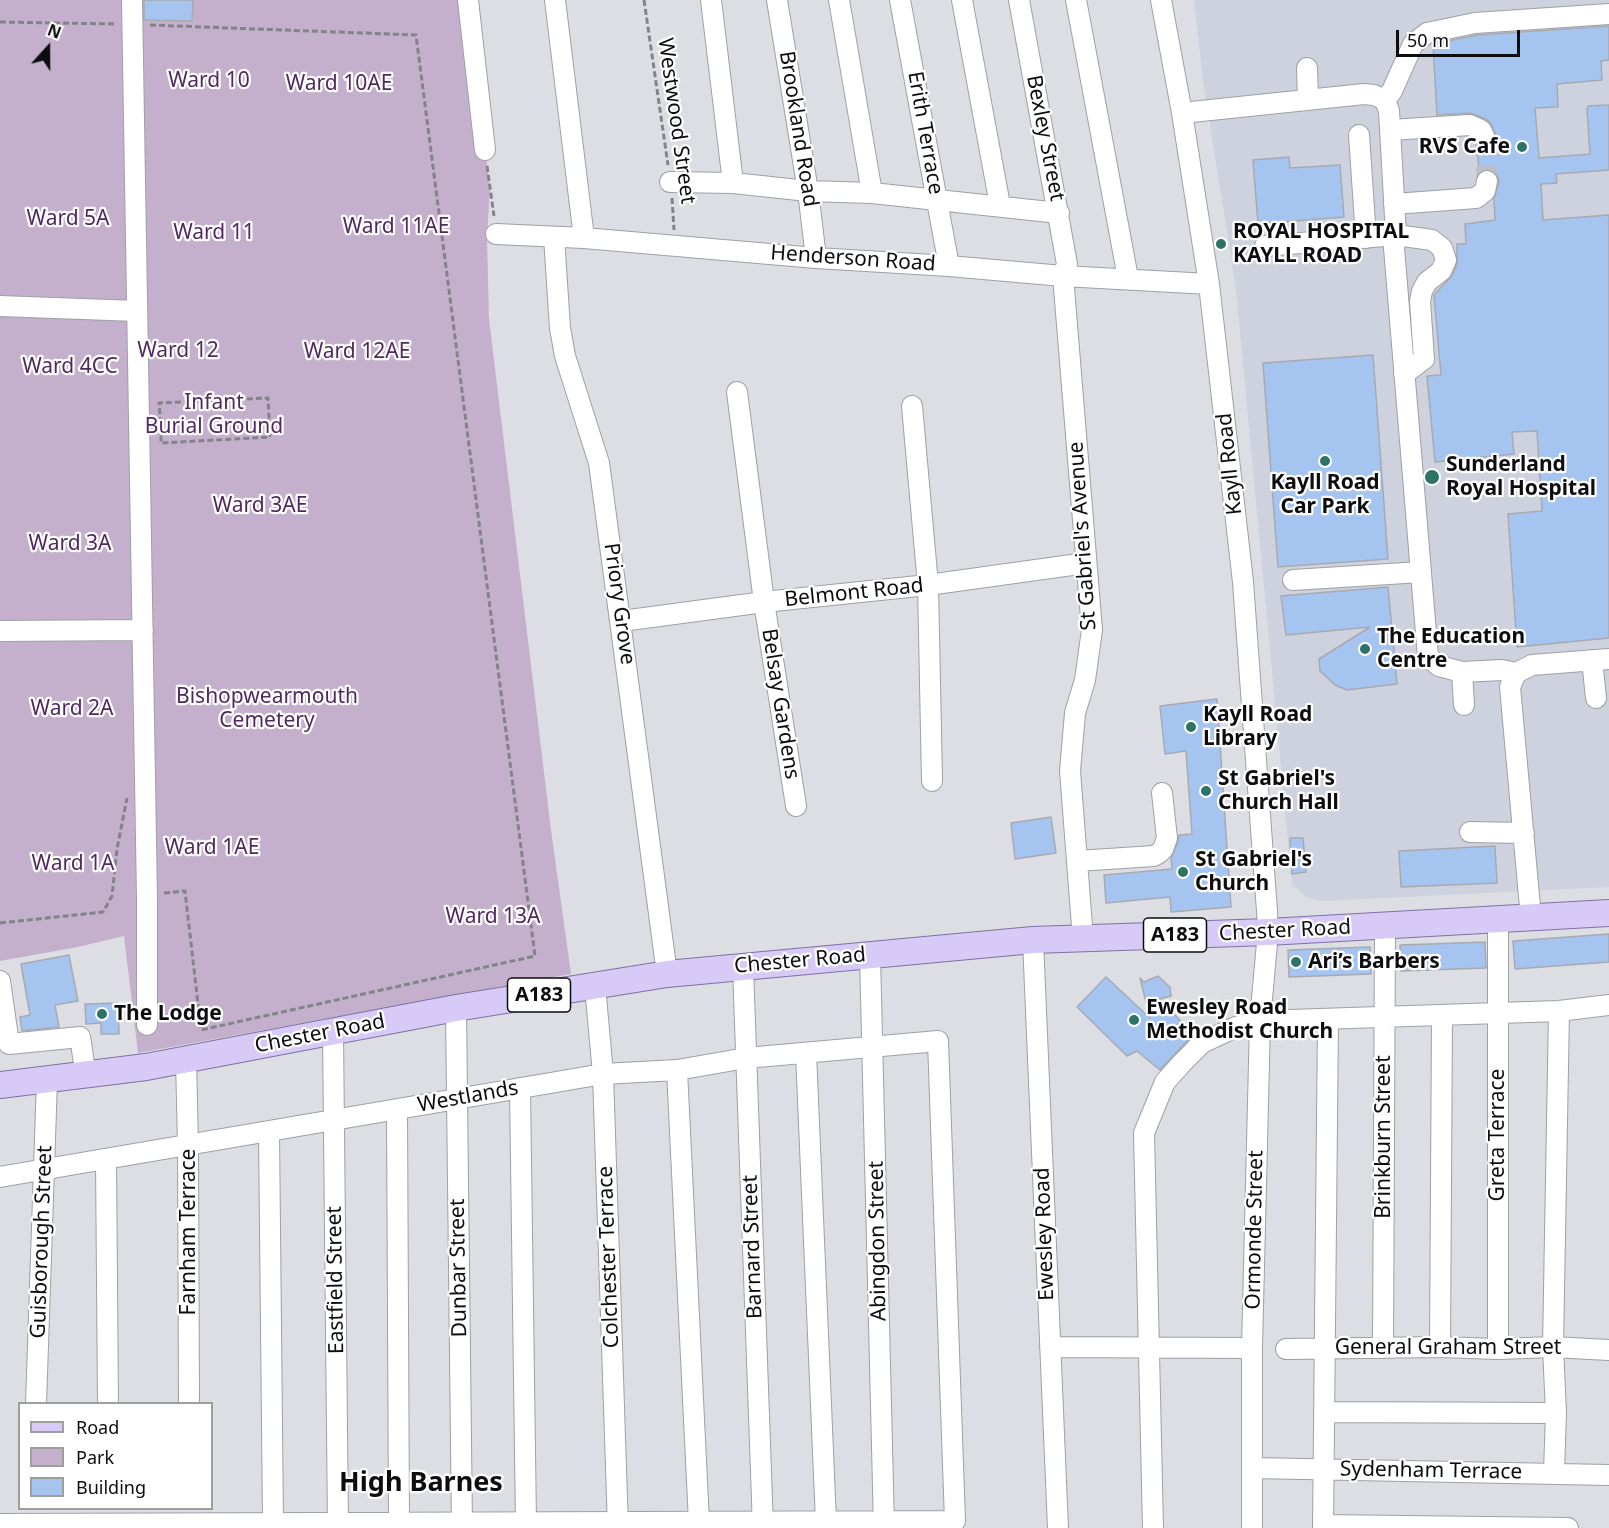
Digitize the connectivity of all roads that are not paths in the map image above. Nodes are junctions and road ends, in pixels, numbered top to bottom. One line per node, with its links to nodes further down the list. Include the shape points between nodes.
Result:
1 (132, 0): 42 (street)
2 (468, 0): 20 (street)
3 (555, 0): 33 (street)
4 (711, 0): 23 (street)
5 (777, 0): 24 (street, Brookland Road)
6 (839, 0): 25 (street)
7 (900, 0): 26 (street, Erith Terrace)
8 (962, 0): 28 (street)
9 (1019, 0): 29 (street, Bexley Street)
10 (1076, 0): 39 (street)
11 (1161, 0): 16 (street, Kayll Road)
12 (1609, 14): 15 (street, via 1475,23 1427,33 1413,44)
13 (1307, 68): 14 (street)
14 (1308, 100): 15 (street, via 1364,94); 16 (street)
15 (1385, 100): 17 (street)
16 (1182, 113): 40 (street, Kayll Road)
17 (1390, 130): 19 (street, via 1470,125); 27 (street)
18 (1359, 135): 34 (street)
19 (1484, 135)
20 (485, 150)
21 (1487, 181): 27 (street, via 1485,191 1476,198)
22 (670, 182): 23 (street)
23 (733, 183): 24 (street)
24 (808, 191): 25 (street); 36 (street, Brookland Road)
25 (872, 193): 26 (street)
26 (937, 199): 28 (street); 37 (street, Erith Terrace)
27 (1394, 204): 31 (street)
28 (1000, 205): 29 (street)
29 (1059, 213): 38 (street, Bexley Street, via 1067,264)
30 (496, 234): 32 (street, Henderson Road)
31 (1396, 235): 34 (street); 43 (street); 43 (street, via 1432,240 1442,248 1446,260 1422,291 1424,359)
32 (554, 237): 33 (street, Henderson Road); 51 (street, Priory Grove, via 560,328 599,463)
33 (584, 238): 36 (street, Henderson Road)
34 (1366, 238): 35 (street)
35 (1265, 246)
36 (816, 258): 37 (street, Henderson Road)
37 (949, 266): 38 (street, Henderson Road)
38 (1063, 276): 39 (street, Henderson Road); 46 (street, St Gabriel's Avenue)
39 (1128, 278): 40 (street, Henderson Road)
40 (1209, 284): 69 (street, Kayll Road, via 1243,582)
41 (0, 306): 42 (street)
42 (137, 311): 52 (street)
43 (1404, 374): 47 (street)
44 (736, 392): 50 (street, Belsay Gardens)
45 (912, 406): 49 (street)
46 (1086, 563): 49 (street, Belmont Road); 64 (street, St Gabriel's Avenue, via 1092,630 1085,680 1075,713 1070,771)
47 (1421, 572): 48 (street); 55 (street, via 1428,657 1440,666)
48 (1293, 580)
49 (927, 585): 50 (street, Belmont Road); 59 (street)
50 (764, 602): 51 (street, Belmont Road); 61 (street, Belsay Gardens)
51 (622, 621): 74 (street, Priory Grove)
52 (142, 630): 53 (street); 85 (street)
53 (0, 631)
54 (1601, 660): 56 (street, via 1532,664); 57 (street)
55 (1462, 672): 56 (street, via 1502,670); 58 (street)
56 (1516, 674): 63 (street, via 1510,687)
57 (1596, 698)
58 (1464, 705)
59 (932, 781)
60 (1162, 793): 64 (street, via 1167,838 1159,853)
61 (796, 806)
62 (1470, 832): 63 (street)
63 (1524, 833): 66 (street)
64 (1077, 861): 70 (street, St Gabriel's Avenue)
65 (1609, 913): 66 (main road, Chester Road / A183)
66 (1531, 918): 67 (main road, Chester Road / A183)
67 (1498, 921): 68 (main road, Chester Road / A183); 80 (street, Greta Terrace)
68 (1385, 926): 69 (main road, Chester Road / A183); 81 (street, Brinkburn Street)
69 (1268, 932): 70 (main road, Chester Road / A183); 84 (street, Ormonde Street)
70 (1083, 939): 71 (main road, Chester Road / A183)
71 (1033, 940): 72 (main road, Chester Road / A183); 105 (street, Ewesley Road)
72 (870, 955): 73 (main road, Chester Road / A183); 87 (street, Abingdon Street)
73 (742, 967): 74 (main road, Chester Road / A183); 89 (street, Barnard Street)
74 (667, 974): 76 (main road, Chester Road / A183)
75 (0, 981): 93 (street, via 9,1044 80,1037)
76 (595, 986): 78 (main road, Chester Road / A183); 92 (street, Colchester Terrace)
77 (1609, 1005): 79 (street)
78 (456, 1008): 86 (main road, Chester Road / A183); 97 (street, Dunbar Street)
79 (1558, 1011): 80 (street); 107 (street)
80 (1498, 1012): 82 (street); 113 (street, Greta Terrace)
81 (1386, 1016): 82 (street); 83 (street); 111 (street, Brinkburn Street)
82 (1442, 1016): 106 (street)
83 (1328, 1019): 84 (street); 110 (street)
84 (1260, 1021): 108 (street, via 1202,1043 1165,1082 1144,1133); 109 (street, Ormonde Street)
85 (147, 1025)
86 (333, 1031): 90 (main road, Chester Road / A183); 99 (street, Eastfield Street)
87 (873, 1047): 88 (street, Westlands); 136 (street, Abingdon Street); 136 (street, Westlands, via 938,1041 955,1521)
88 (806, 1053): 89 (street, Westlands); 128 (street)
89 (746, 1058): 91 (street, Westlands); 135 (street, Barnard Street)
90 (186, 1060): 93 (main road, Chester Road / A183); 101 (street, Farnham Terrace)
91 (677, 1070): 92 (street, Westlands); 127 (street)
92 (603, 1074): 96 (street, Westlands); 134 (street, Colchester Terrace)
93 (86, 1076): 94 (main road, Chester Road / A183)
94 (47, 1080): 95 (main road, Chester Road / A183); 103 (street, Guisborough Street)
95 (0, 1085)
96 (520, 1088): 97 (street, Westlands); 131 (street)
97 (458, 1099): 98 (street, Westlands); 133 (street, Dunbar Street)
98 (397, 1109): 99 (street, Westlands); 130 (street)
99 (334, 1120): 100 (street, Westlands); 137 (street, Eastfield Street)
100 (269, 1131): 101 (street, Westlands); 129 (street)
101 (189, 1145): 102 (street, Westlands); 117 (street, Farnham Terrace)
102 (106, 1159): 103 (street, Westlands); 116 (street)
103 (45, 1169): 104 (street, Westlands); 115 (street, Guisborough Street)
104 (0, 1177)
105 (1050, 1347): 108 (street); 139 (street, Ewesley Road)
106 (1440, 1347): 111 (street, General Graham Street); 113 (street, General Graham Street)
107 (1553, 1347): 113 (street, General Graham Street); 114 (street, General Graham Street); 119 (street)
108 (1150, 1348): 109 (street); 140 (street)
109 (1252, 1348): 120 (street, Ormonde Street)
110 (1324, 1348): 111 (street, General Graham Street); 112 (street, General Graham Street); 118 (street)
111 (1383, 1348)
112 (1286, 1349)
113 (1498, 1349)
114 (1609, 1350)
115 (36, 1402)
116 (108, 1402)
117 (189, 1402)
118 (1324, 1412): 119 (street); 121 (street)
119 (1556, 1413): 122 (street)
120 (1252, 1468): 121 (street, Sydenham Terrace); 141 (street, Ormonde Street)
121 (1324, 1469): 122 (street, Sydenham Terrace); 138 (street)
122 (1554, 1473): 123 (street, Sydenham Terrace)
123 (1609, 1475)
124 (109, 1516): 125 (street); 126 (street)
125 (32, 1520): 132 (street)
126 (190, 1520): 129 (street)
127 (699, 1522): 134 (street); 135 (street)
128 (826, 1522): 135 (street); 136 (street)
129 (273, 1523): 137 (street)
130 (399, 1523): 133 (street); 137 (street)
131 (526, 1523): 133 (street); 134 (street)
132 (0, 1524)
133 (462, 1525)
134 (618, 1525)
135 (763, 1525)
136 (885, 1525)
137 (338, 1526)
138 (1323, 1527): 142 (street)
139 (1058, 1528)
140 (1153, 1528)
141 (1252, 1528)
142 (1568, 1528)

